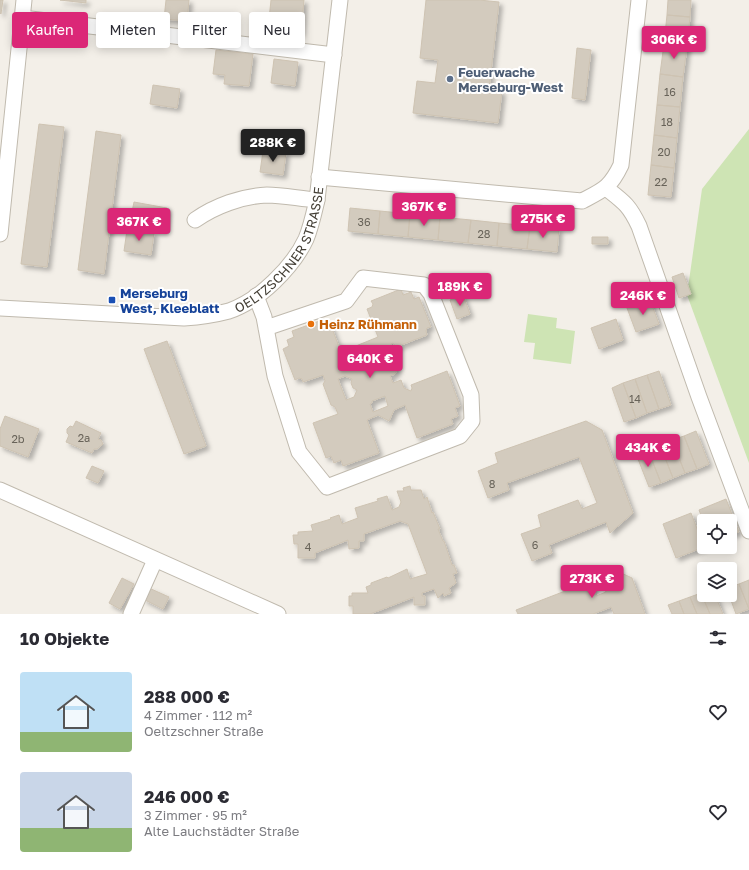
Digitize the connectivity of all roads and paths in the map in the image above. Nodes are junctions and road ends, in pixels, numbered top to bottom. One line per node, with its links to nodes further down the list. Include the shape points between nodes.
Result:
1 (24, 0): 4 (street)
2 (340, 0): 7 (street, OELTZSCHNER STRASSE)
3 (639, 0): 9 (street, via 621,165 615,179)
4 (23, 12)
5 (88, 26): 7 (street)
6 (19, 48): 12 (street)
7 (334, 55): 8 (street, OELTZSCHNER STRASSE)
8 (319, 177): 9 (street, via 582,201); 10 (street, OELTZSCHNER STRASSE)
9 (606, 188): 17 (street, via 626,203 639,226)
10 (317, 200): 11 (street, via 267,195 233,201); 13 (street, OELTZSCHNER STRASSE, via 306,238 293,260)
11 (195, 220)
12 (0, 234)
13 (256, 296): 14 (street, OELTZSCHNER STRASSE, via 231,310 202,317 177,318); 15 (street)
14 (0, 308)
15 (266, 328): 15 (street, via 275,376 298,452 327,487 460,436 472,421 471,395 431,294 424,285 363,278 346,300)
16 (0, 490): 18 (street)
17 (749, 531)
18 (155, 560): 19 (street); 20 (street)
19 (131, 614)
20 (278, 614)

